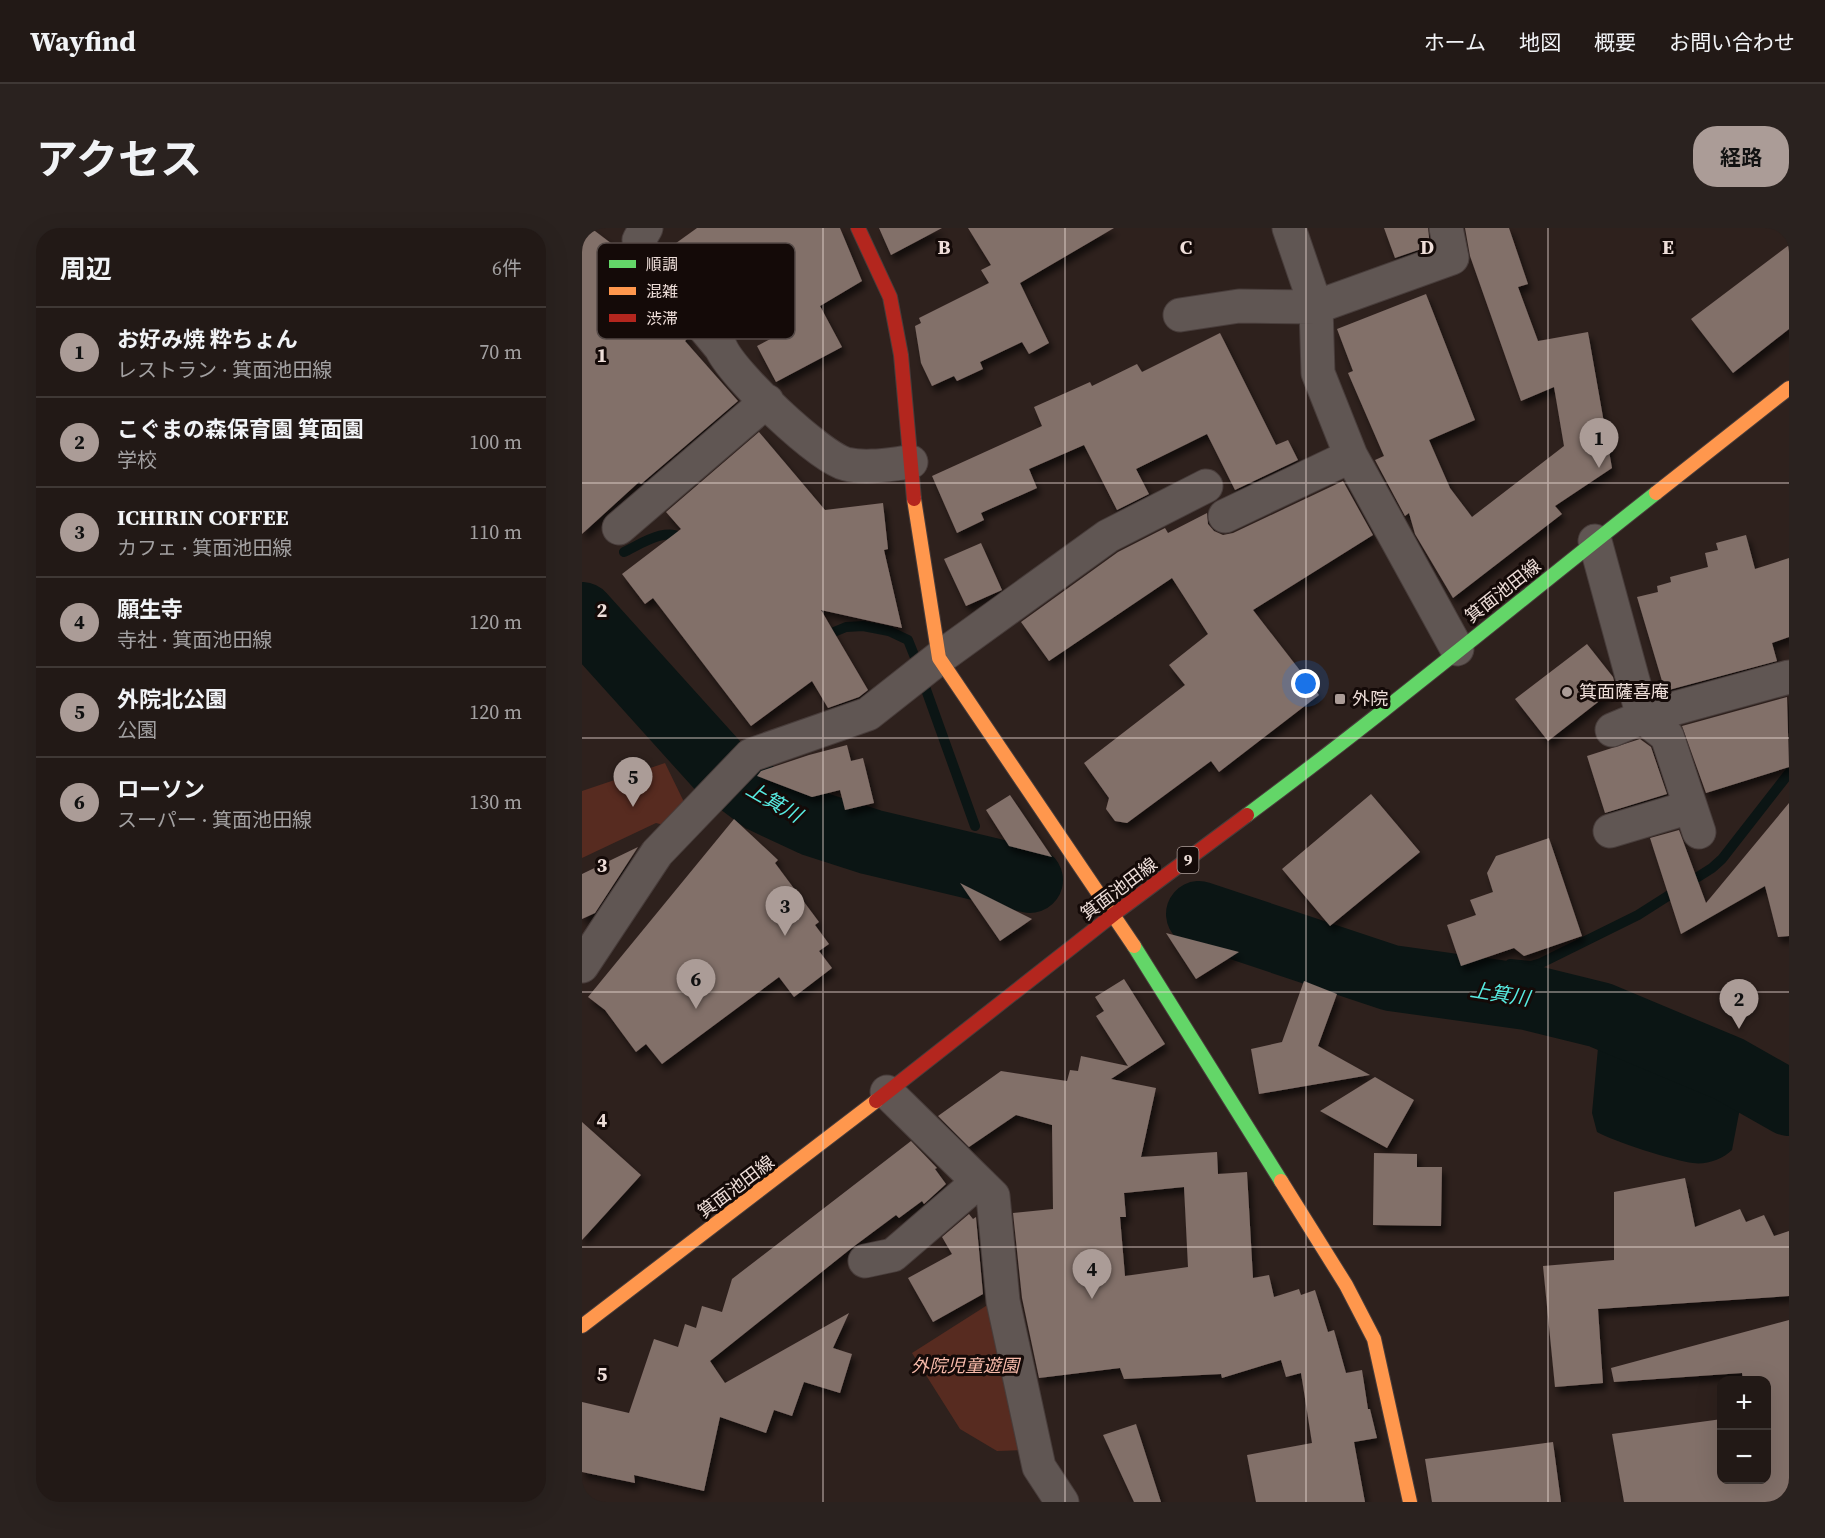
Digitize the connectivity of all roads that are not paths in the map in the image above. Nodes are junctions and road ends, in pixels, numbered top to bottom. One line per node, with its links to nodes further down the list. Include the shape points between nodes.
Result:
1 (646, 228): 5 (street)
2 (858, 228): 12 (main road, via 890,297 901,355)
3 (1289, 228): 6 (street)
4 (1446, 228): 6 (street, via 1452,258)
5 (640, 243)
6 (1316, 307): 7 (street, via 1239,306); 11 (street, via 1318,373)
7 (1180, 315)
8 (714, 339): 10 (street, via 727,361)
9 (1789, 388): 16 (main road, 箕面池田線 / 9)
10 (767, 401): 12 (street, via 821,451 844,464); 15 (street)
11 (1351, 456): 14 (street); 17 (street)
12 (911, 462): 18 (main road)
13 (1206, 486): 18 (street, via 1108,536)
14 (1225, 516)
15 (619, 528)
16 (1594, 541): 17 (main road, 箕面池田線 / 9); 20 (street)
17 (1457, 649): 23 (main road, 箕面池田線 / 9, via 1360,731)
18 (939, 658): 23 (main road); 24 (street, via 868,714 751,755 657,854)
19 (1789, 677): 20 (street)
20 (1643, 717): 21 (street); 22 (street, via 1667,736 1694,819)
21 (1612, 730)
22 (1611, 831)
23 (1114, 914): 25 (main road, 箕面池田線 / 9); 30 (main road, via 1346,1285 1374,1338)
24 (582, 966)
25 (886, 1092): 26 (street); 28 (main road, 箕面池田線 / 9)
26 (978, 1182): 27 (street, via 893,1255); 29 (street, via 993,1196 1002,1301 1039,1467)
27 (865, 1261)
28 (582, 1326)
29 (1062, 1502)
30 (1410, 1502)

